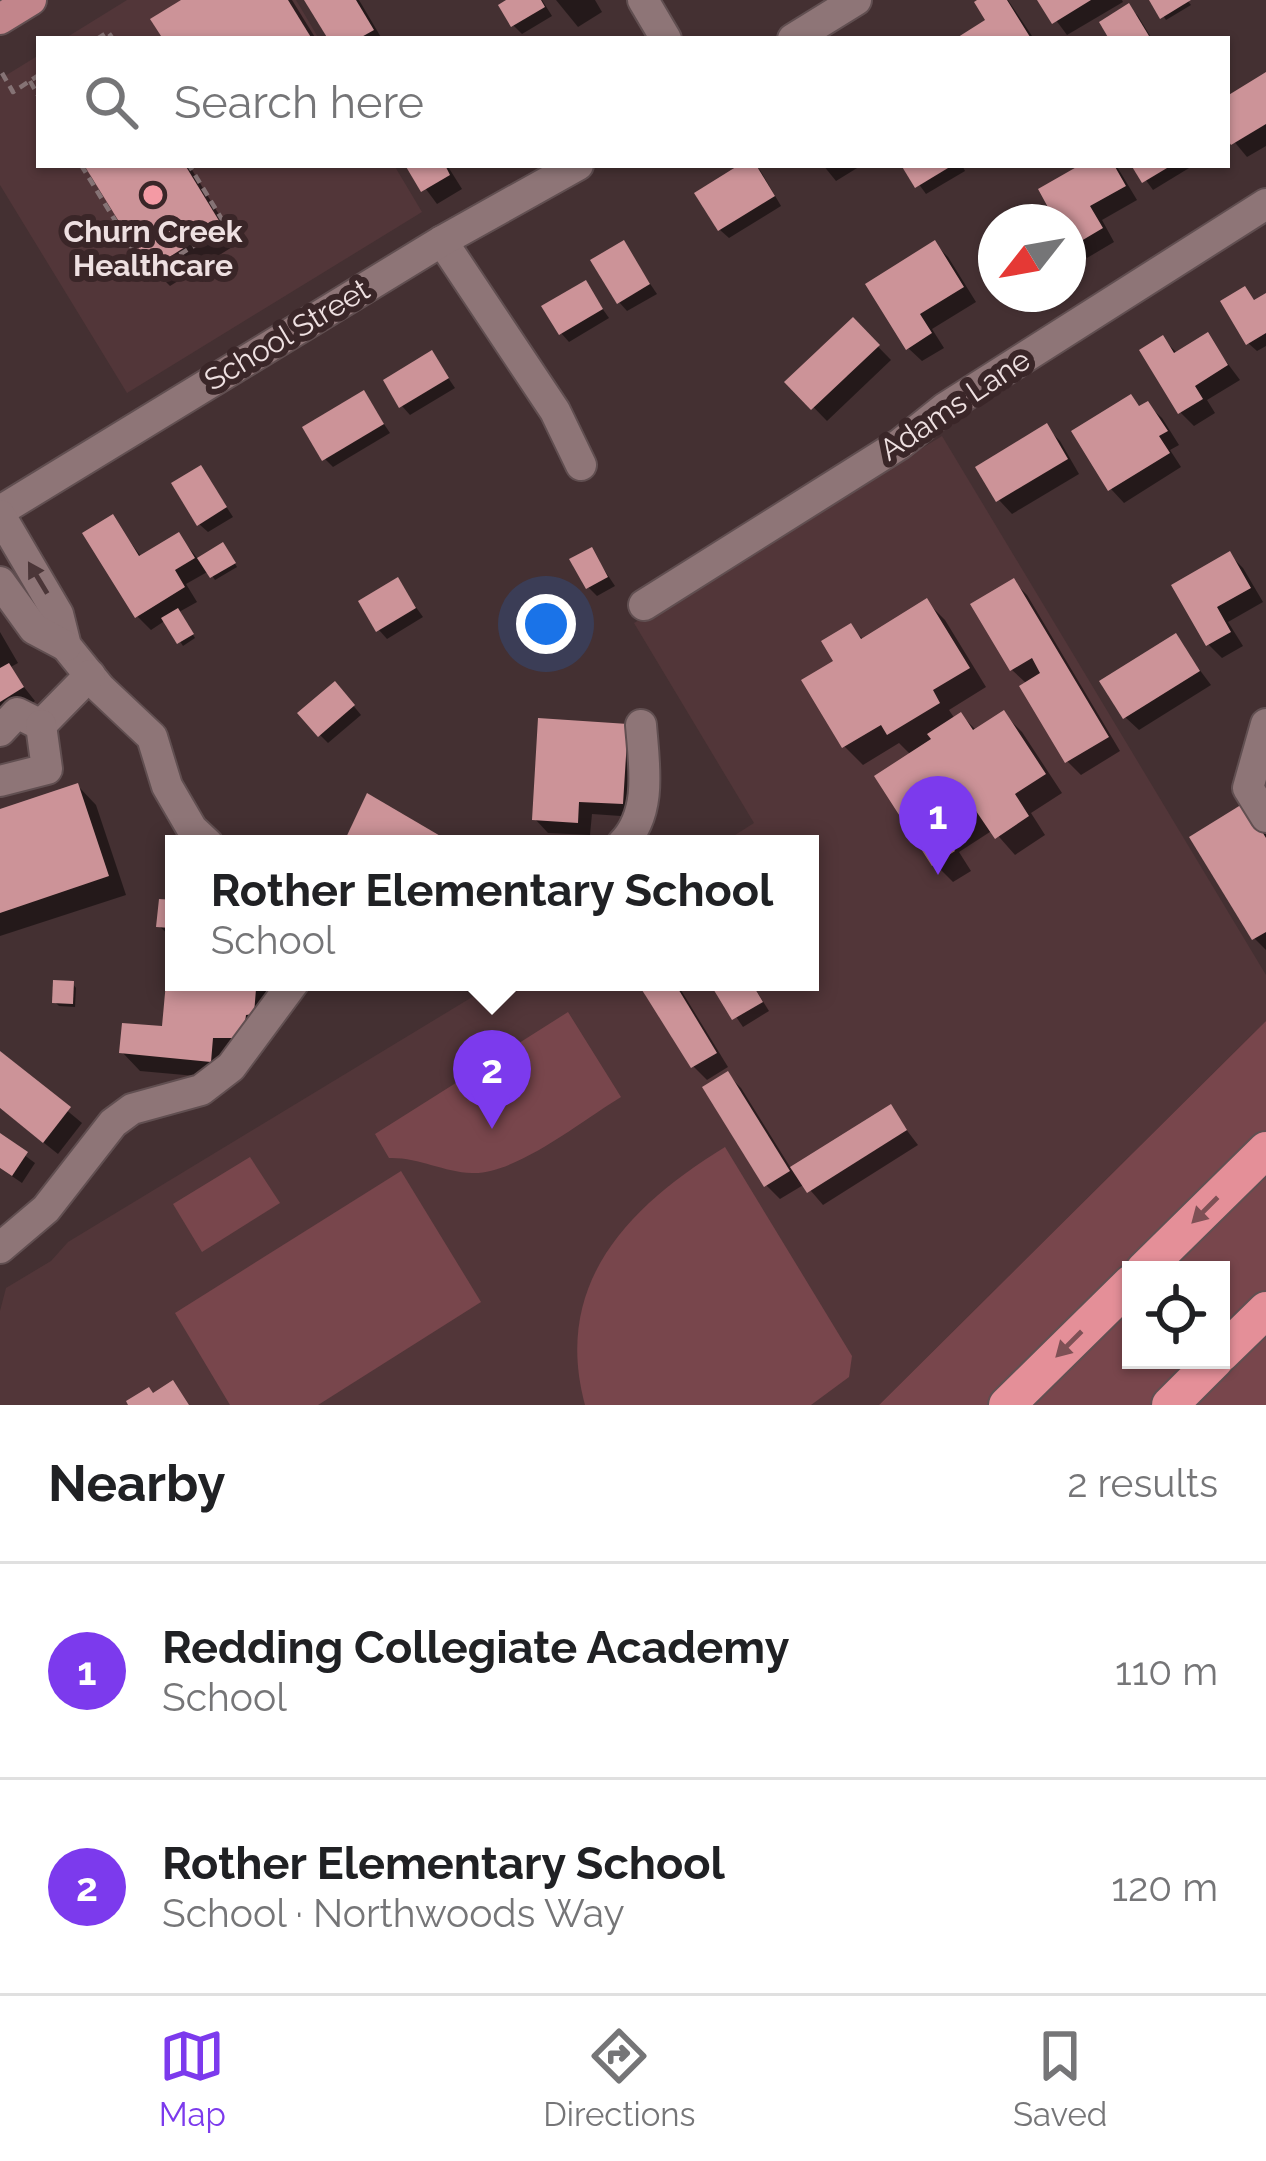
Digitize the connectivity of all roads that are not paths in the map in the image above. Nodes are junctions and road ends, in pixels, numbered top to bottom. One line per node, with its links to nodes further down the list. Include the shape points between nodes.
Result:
1 (31, 0): 4 (main road)
2 (643, 0): 5 (street)
3 (856, 0): 6 (street)
4 (0, 19)
5 (664, 36)
6 (798, 36)
7 (573, 168): 9 (street, School Street)
8 (1266, 204): 13 (street, Adams Lane)
9 (442, 241): 10 (street, via 555,411); 11 (street, School Street)
10 (580, 465)
11 (0, 513): 14 (street, one-way to 11, via 58,614)
12 (0, 582): 14 (street, via 34,629)
13 (644, 605)
14 (66, 646): 15 (street)
15 (90, 676): 17 (street); 22 (street, via 152,737 167,786)
16 (1266, 724): 21 (street, via 1248,788)
17 (41, 725): 19 (street, via 17,713); 20 (street, via 46,769)
18 (641, 725): 23 (street, via 644,799)
19 (0, 731)
20 (0, 781)
21 (1266, 817)
22 (198, 835)
23 (628, 835)
24 (287, 991): 26 (street, via 231,1067 201,1090 132,1109 113,1123 46,1209)
25 (1266, 1150): 27 (highway, one-way to 27)
26 (0, 1247)
27 (1153, 1261)
28 (1122, 1292): 32 (highway, one-way to 32)
29 (1266, 1310): 30 (highway)
30 (1230, 1345)
31 (1206, 1369): 33 (highway)
32 (1007, 1405)
33 (1169, 1405)

